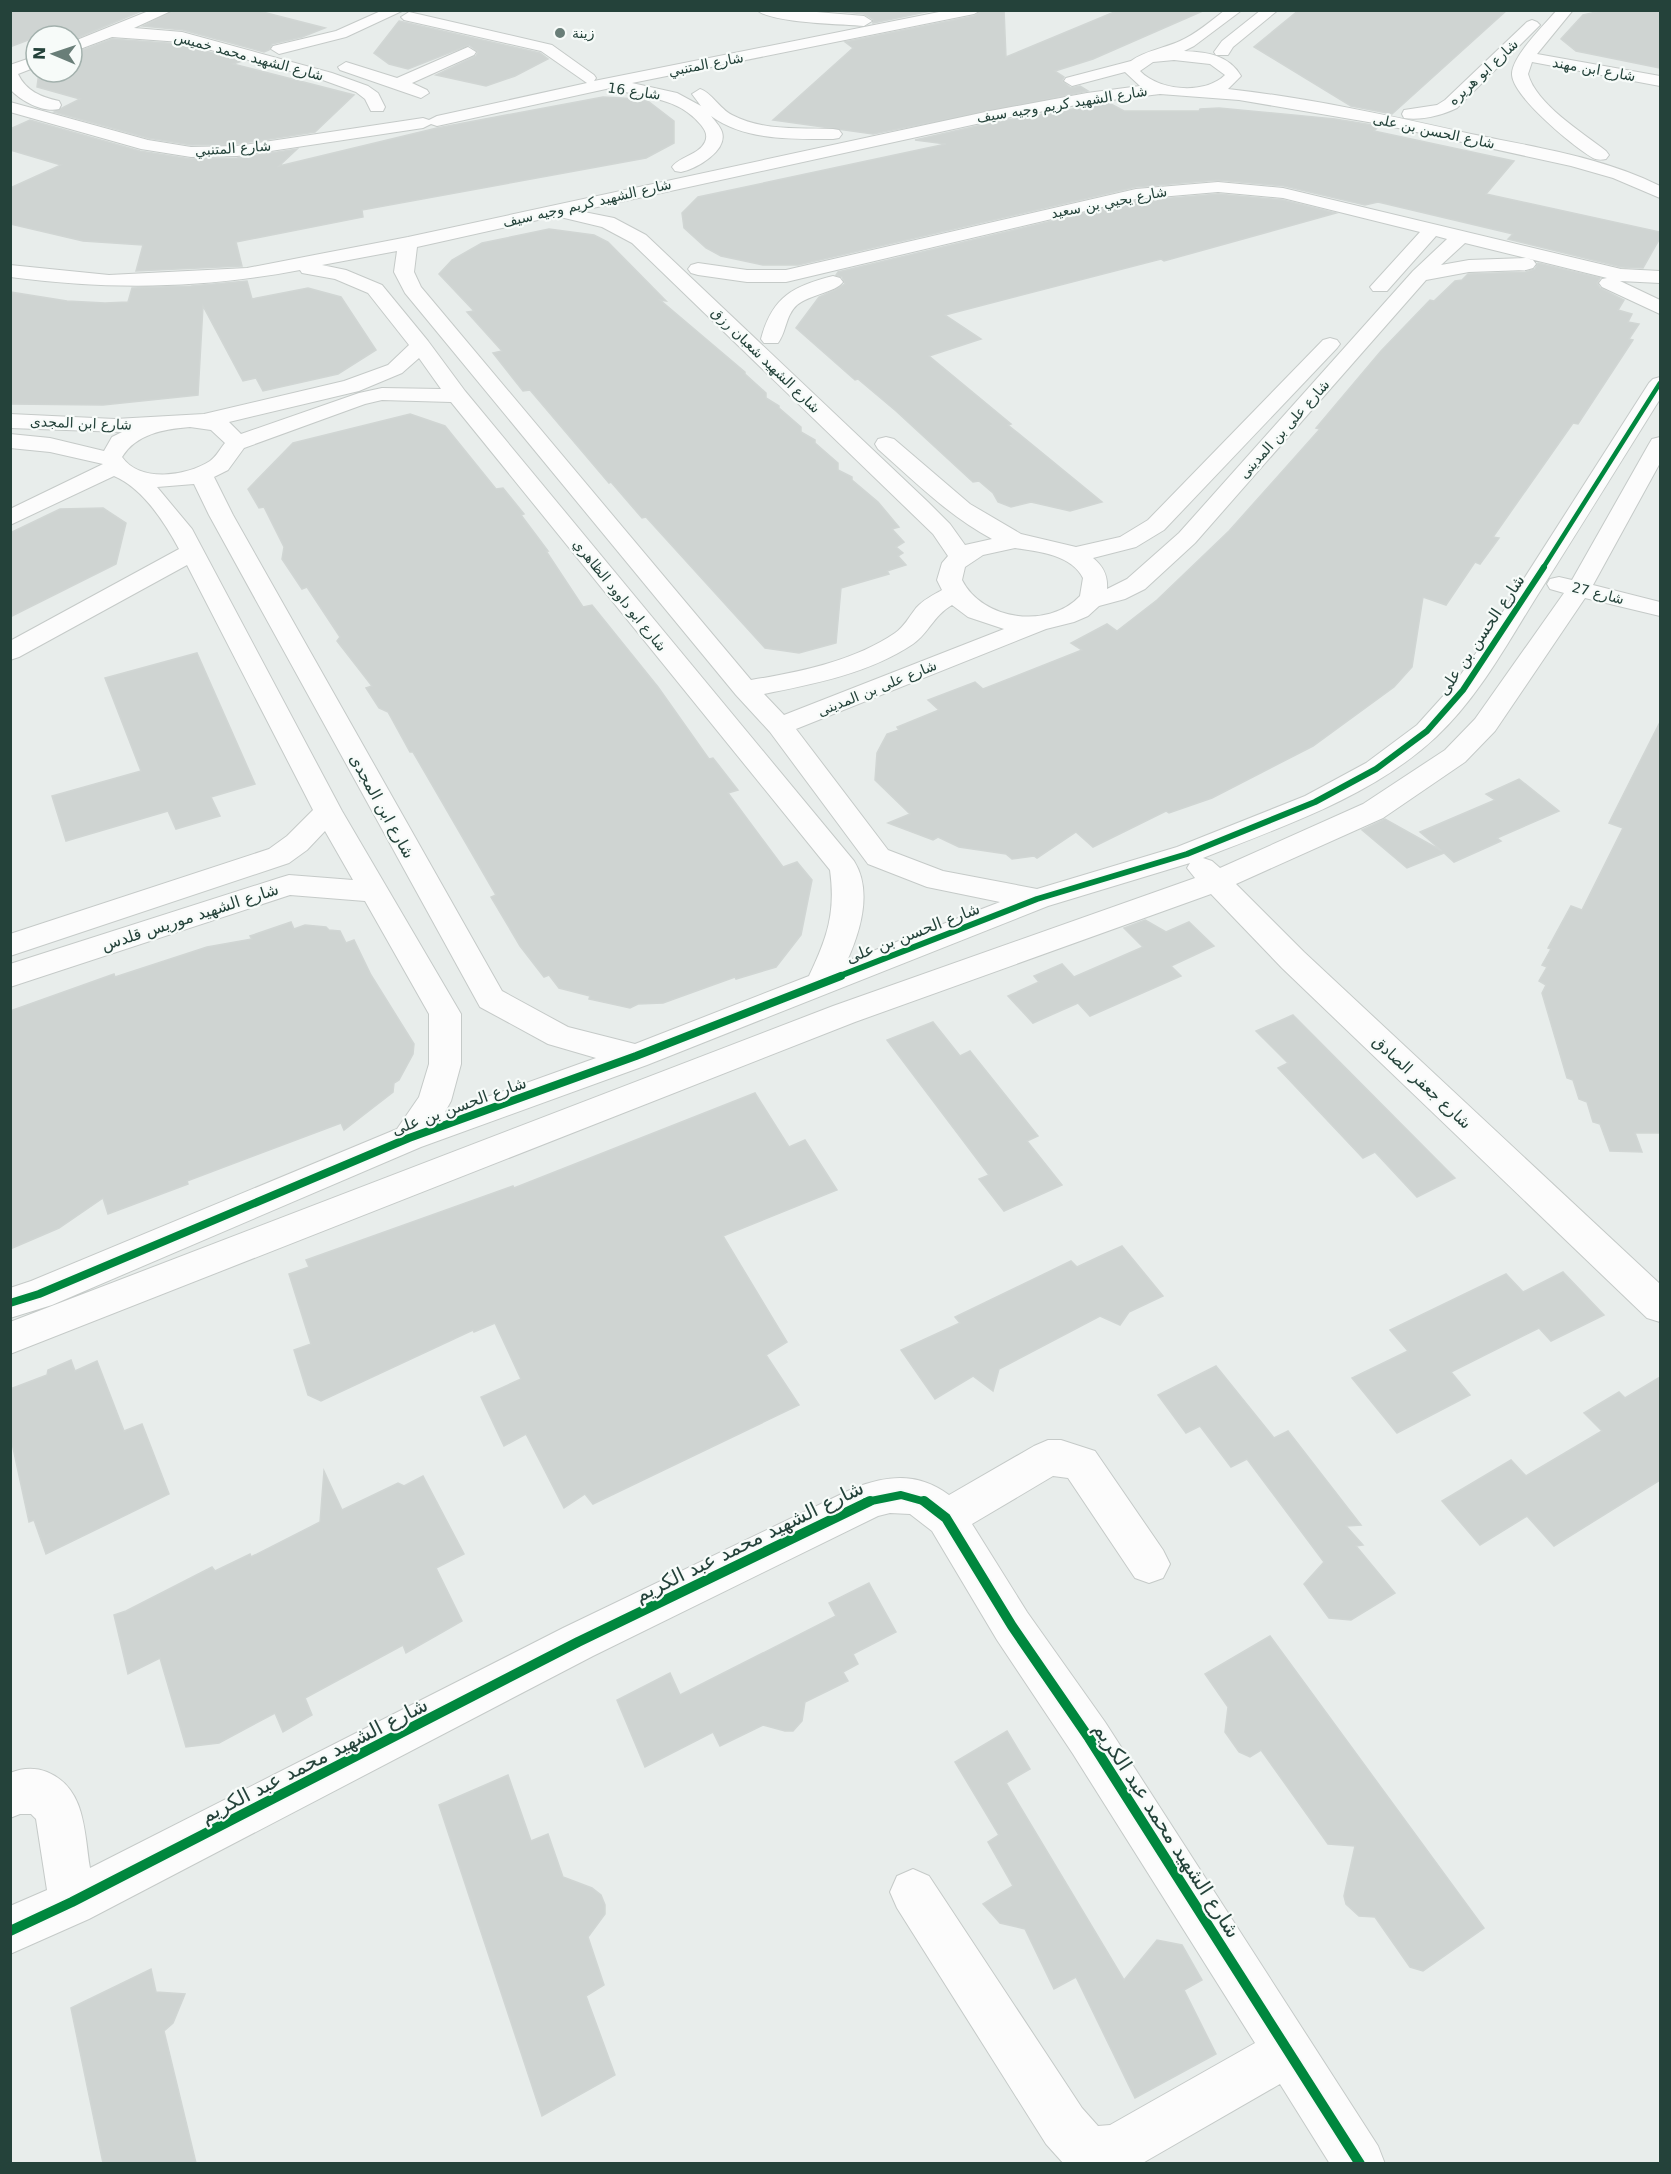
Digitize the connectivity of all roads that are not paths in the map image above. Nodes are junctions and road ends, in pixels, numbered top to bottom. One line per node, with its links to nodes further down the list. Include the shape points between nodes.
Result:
1 (135, 10): 12 (street)
2 (765, 10): 13 (street)
3 (944, 10): 11 (street, شارع المتنبي)
4 (974, 10): 21 (street, شارع المتنبي)
5 (1235, 10): 19 (street, via 1189,43)
6 (1270, 10): 22 (street, via 1227,44)
7 (1545, 10): 39 (street, شارع ابو هريره, via 1451,104)
8 (1566, 10): 20 (street, شارع ابو هريره)
9 (165, 11): 14 (street); 16 (street, شارع الشهيد محمد خميس, via 186,25)
10 (409, 13): 16 (street); 18 (street); 29 (street, via 546,48)
11 (895, 20): 13 (street, شارع المتنبي); 13 (street, via 831,20)
12 (84, 30)
13 (778, 30): 29 (street, شارع المتنبي)
14 (110, 32): 15 (street); 38 (street, شارع الشهيد محمد خميس, via 182,37 326,76 362,89 372,96)
15 (84, 42)
16 (279, 49): 28 (street, شارع الشهيد محمد خميس)
17 (468, 52): 28 (street)
18 (325, 54)
19 (1158, 56): 22 (street, via 1190,56); 23 (street, شارع الشهيد كريم وجيه سيف)
20 (1528, 57): 27 (street, شارع ابن مهند); 42 (street, شارع ابو هريره, via 1521,66 1524,87)
21 (713, 63): 29 (street, شارع المتنبي); 41 (street, via 698,88 701,96 725,117 758,129)
22 (1219, 63): 26 (street)
23 (1134, 65): 30 (street, شارع الشهيد كريم وجيه سيف); 31 (street, via 1132,72 1136,78)
24 (24, 66): 25 (street)
25 (10, 72): 38 (street, شارع المتنبي, via 18,90 44,102 158,134 201,141 244,141 297,134 346,122)
26 (1233, 76): 33 (street, via 1229,83); 39 (street, شارع الحسن بن على)
27 (1660, 81)
28 (398, 82): 35 (street, شارع الشهيد محمد خميس)
29 (591, 82): 32 (street, شارع المتنبي); 40 (street, شارع المتنبي); 44 (street, شارع 16, via 661,93 679,100 708,121 715,140 709,149)
30 (1055, 85)
31 (1159, 89): 33 (street, شارع الشهيد كريم وجيه سيف); 45 (street, شارع الشهيد كريم وجيه سيف, via 990,116)
32 (501, 91)
33 (1203, 91): 46 (street, شارع الحسن بن على, via 1342,111 1555,157 1613,173)
34 (1023, 92): 41 (street, شارع الشهيد كريم وجيه سيف)
35 (428, 93): 38 (street, شارع المتنبي, via 386,100)
36 (455, 100): 40 (street, via 459,105 457,111)
37 (10, 107): 40 (street, شارع المتنبي, via 147,145 191,152 237,151)
38 (377, 109): 40 (street, شارع الشهيد محمد خميس, via 384,120)
39 (1410, 114): 42 (street, شارع الحسن بن على)
40 (430, 122)
41 (834, 134): 44 (street, شارع الشهيد كريم وجيه سيف)
42 (1600, 155): 43 (street, شارع الحسن بن على)
43 (1630, 162)
44 (681, 167): 51 (street, شارع الشهيد كريم وجيه سيف, via 279,253 218,261)
45 (662, 187): 47 (street, شارع الشهيد كريم وجيه سيف); 54 (street, شارع الشهيد شعبان رزق, via 653,202 652,218 666,240)
46 (1660, 193)
47 (541, 214): 50 (street, شارع الشهيد كريم وجيه سيف); 58 (street, شارع الشهيد شعبان رزق, via 588,217 623,229)
48 (1428, 233): 49 (street, شارع يحيي بن سعيد); 54 (street, شارع يحيي بن سعيد, via 1283,193 1191,188 1104,200 786,276 747,276); 59 (street); 62 (street, شارع يحيي بن سعيد, via 1250,200 1221,197 1168,201 803,291 781,310)
49 (1457, 240): 52 (street, شارع يحيي بن سعيد); 56 (street, شارع على بن المدينى); 57 (street, شارع يحيي بن سعيد, via 1621,275)
50 (408, 243): 53 (street, شارع الشهيد كريم وجيه سيف); 89 (street, via 404,272 412,289)
51 (122, 263)
52 (1526, 264): 56 (street, via 1469,266); 60 (street, شارع يحيي بن سعيد, via 1610,284)
53 (295, 266): 55 (street, شارع الشهيد كريم وجيه سيف, via 247,274 160,280 72,279); 63 (street, شارع ابو داوود الظاهري, via 339,274 375,289)
54 (698, 269): 58 (street, شارع الشهيد شعبان رزق)
55 (10, 271)
56 (1420, 275): 85 (street, شارع على بن المدينى, via 1187,538 1137,584)
57 (1660, 277)
58 (721, 304): 62 (street, شارع الشهيد شعبان رزق); 80 (street, شارع الشهيد شعبان رزق, via 942,529)
59 (1365, 304)
60 (1660, 308)
61 (1344, 329): 79 (street, شارع على بن المدينى, via 1156,525 1128,542)
62 (771, 339): 64 (street, شارع الشهيد شعبان رزق)
63 (421, 345): 66 (street, شارع ابو داوود الظاهري); 68 (street, via 395,369 351,387)
64 (806, 370)
65 (1660, 382): 81 (street, شارع الحسن بن على)
66 (457, 396): 72 (street, via 382,394); 95 (street, شارع ابو داوود الظاهري)
67 (10, 421): 69 (street, شارع ابن المجدى)
68 (204, 421): 69 (street); 72 (street, via 221,425 232,433)
69 (151, 425): 74 (street, via 122,440 114,449)
70 (875, 434): 77 (street, via 944,497 985,527)
71 (10, 441): 74 (street, شارع ابن المجدى, via 50,445)
72 (236, 443): 75 (street, شارع ابن المجدى, via 219,465)
73 (1660, 444): 82 (street)
74 (120, 468): 75 (street, شارع ابن المجدى, via 156,482); 76 (street); 78 (street, via 169,513)
75 (201, 474): 103 (street, شارع ابن المجدى)
76 (10, 518)
77 (1015, 541): 79 (street, via 1036,542); 80 (street, via 976,548)
78 (192, 552): 88 (street); 91 (street)
79 (1074, 555): 85 (street, via 1095,577)
80 (961, 557): 84 (street, via 949,575)
81 (1542, 569): 82 (street, شارع 27); 92 (street, شارع الحسن بن على, via 1469,681 1427,731 1376,769 1315,802)
82 (1584, 580): 83 (street, شارع 27); 86 (street, شارع 27); 96 (street, via 1485,725 1455,756 1373,811)
83 (1660, 590)
84 (953, 594): 87 (street, via 988,618); 89 (street, شارع على بن المدينى, via 926,612 909,635 891,647 859,661)
85 (1090, 601): 87 (street, via 1062,619)
86 (1660, 609)
87 (1041, 623): 90 (street, شارع على بن المدينى)
88 (10, 652)
89 (745, 689): 90 (street)
90 (780, 726): 94 (street)
91 (328, 811): 93 (street, شارع الشهيد موريس قلدس); 98 (street)
92 (1187, 854): 96 (street, شارع جعفر الصادق); 99 (street, شارع الحسن بن على)
93 (279, 856): 97 (street); 100 (street, شارع الشهيد موريس قلدس)
94 (878, 857): 95 (street); 99 (street, via 937,880)
95 (844, 868): 102 (street, شارع ابو داوود الظاهري, via 849,910 842,940)
96 (1215, 882): 108 (street, شارع جعفر الصادق); 109 (street, via 844,1014)
97 (289, 885): 98 (street, شارع الشهيد موريس قلدس); 101 (street, شارع الشهيد موريس قلدس)
98 (373, 892): 104 (street)
99 (1037, 899): 102 (street, شارع الحسن بن على)
100 (10, 945)
101 (10, 976)
102 (821, 984): 105 (street, شارع الحسن بن على)
103 (491, 999): 104 (street); 105 (street, via 559,1036)
104 (445, 1014): 106 (street, via 445,1064 438,1089)
105 (636, 1056): 106 (street, شارع الحسن بن على)
106 (409, 1138): 107 (street, شارع الحسن بن على)
107 (10, 1303)
108 (1660, 1307)
109 (10, 1338)
110 (946, 1518): 111 (street, via 1048,1458 1061,1458 1081,1464); 114 (street, شارع الشهيد محمد عبد الكريم, via 937,1508 910,1495 896,1493 868,1501 578,1642); 116 (street, شارع الشهيد محمد عبد الكريم, via 1012,1626 1096,1748)
111 (1149, 1563)
112 (10, 1796): 114 (street, via 39,1791 57,1807)
113 (912, 1892): 116 (street, via 1064,2126 1076,2143 1092,2152 1121,2147)
114 (72, 1902): 115 (street, شارع الشهيد محمد عبد الكريم)
115 (10, 1931)
116 (1290, 2051): 117 (street, شارع الشهيد محمد عبد الكريم)
117 (1360, 2163)

